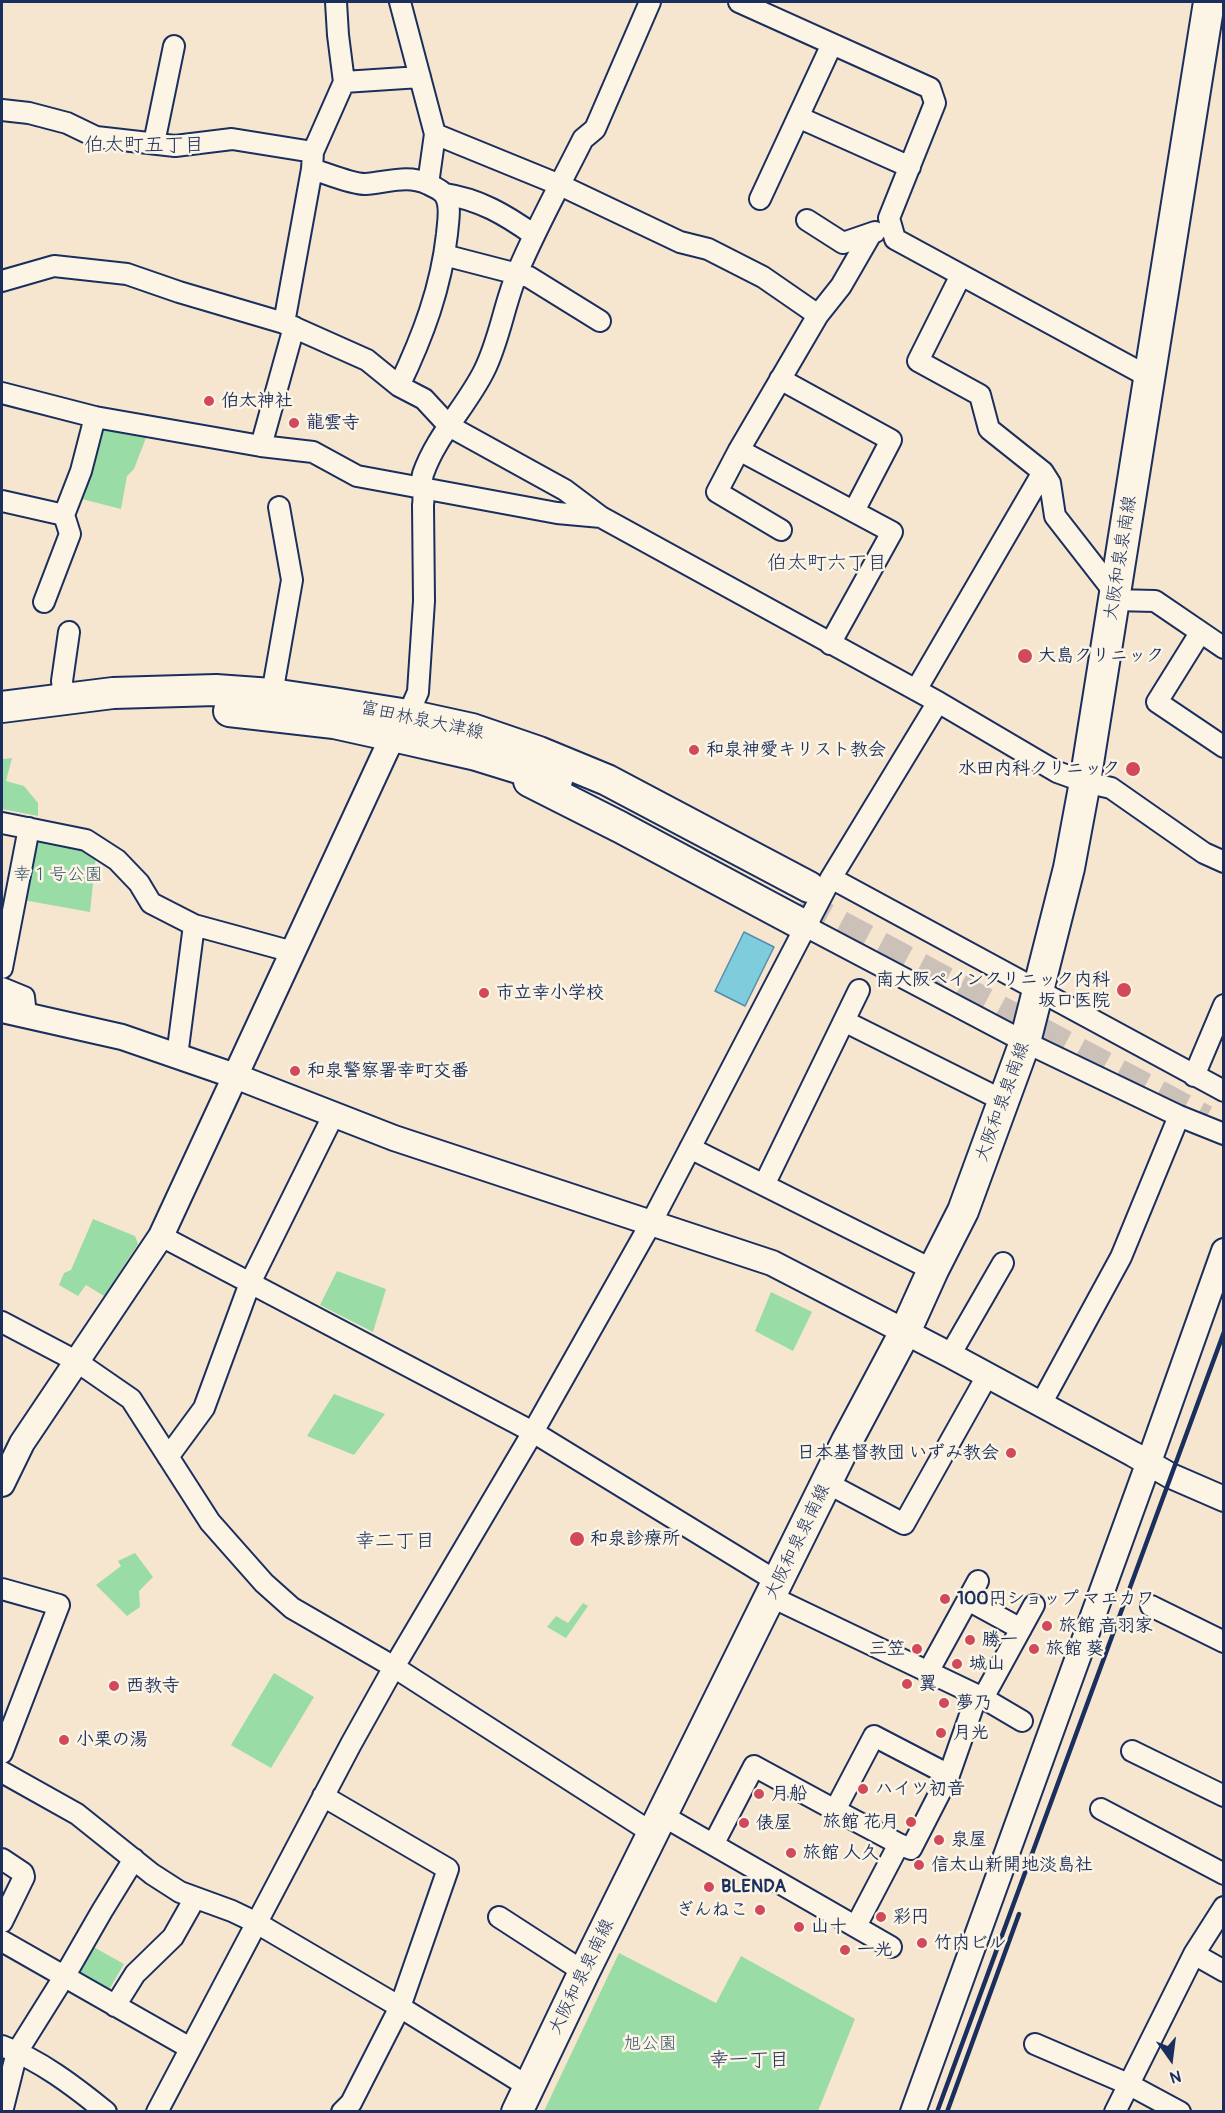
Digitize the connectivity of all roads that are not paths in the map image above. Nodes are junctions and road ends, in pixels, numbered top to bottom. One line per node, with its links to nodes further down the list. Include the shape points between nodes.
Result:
1 (336, 2): 9 (street)
2 (400, 2): 8 (street)
3 (650, 2): 16 (street, via 596,129 583,139)
4 (739, 2): 6 (street)
5 (1209, 2): 30 (main road, 大阪和泉泉南線)
6 (832, 44): 11 (street); 15 (street, via 930,88 935,103)
7 (174, 46): 13 (street)
8 (420, 77): 9 (street); 12 (street)
9 (344, 82): 14 (street)
10 (2, 110): 13 (street, via 67,123 96,137)
11 (798, 117): 15 (street); 18 (street)
12 (435, 134): 16 (street); 17 (street)
13 (154, 143): 14 (street, via 175,146 232,139)
14 (312, 160): 17 (street, via 363,184 413,179); 29 (street)
15 (910, 167): 20 (street, via 889,218)
16 (560, 185): 22 (street); 27 (street, via 680,242 708,249 763,278)
17 (436, 189): 22 (street, via 492,208); 23 (street, via 449,210)
18 (760, 199)
19 (807, 220): 21 (street, via 843,243)
20 (892, 227): 21 (street); 25 (street, via 895,239)
21 (871, 234): 27 (street, via 841,286)
22 (534, 235): 24 (street)
23 (444, 255): 24 (street); 32 (street, via 433,305)
24 (517, 274): 28 (street, via 529,277); 35 (street, via 484,373)
25 (961, 275): 30 (street); 38 (street, via 918,361 980,395 989,429)
26 (2, 281): 29 (street, via 54,266 128,274)
27 (818, 315): 31 (street)
28 (600, 321)
29 (289, 325): 32 (street, via 367,360); 36 (street)
30 (1149, 377): 46 (main road, 大阪和泉泉南線)
31 (780, 379): 37 (street); 42 (street, via 891,440)
32 (399, 386): 35 (street, via 424,399)
33 (2, 393): 34 (street)
34 (95, 417): 36 (street); 43 (street)
35 (449, 426): 39 (street, via 423,475); 44 (street, via 565,490)
36 (261, 446): 39 (street, via 313,452 357,476)
37 (739, 450): 42 (street); 45 (street, via 717,492)
38 (1043, 472): 46 (street, via 1050,483 1054,516); 52 (street)
39 (422, 486): 44 (street, via 557,513); 57 (street, via 424,601 418,692)
40 (2, 501): 43 (street)
41 (279, 507): 53 (street, via 292,580)
42 (854, 511): 50 (street, via 892,532)
43 (64, 515): 47 (street, via 70,534)
44 (601, 517): 50 (street)
45 (781, 530)
46 (1114, 597): 49 (street, via 1155,601); 61 (main road, 大阪和泉泉南線)
47 (44, 602)
48 (69, 632): 54 (street, via 57,655)
49 (1200, 633): 51 (street); 60 (street, via 1156,702)
50 (830, 644): 52 (street)
51 (1224, 648)
52 (916, 690): 55 (street)
53 (272, 694): 54 (main road, 富田林泉大津線, via 168,691); 57 (main road, 富田林泉大津線)
54 (64, 699): 56 (main road, 富田林泉大津線)
55 (938, 702): 61 (street, via 1057,772); 65 (street)
56 (2, 707)
57 (400, 725): 58 (main road, 富田林泉大津線, via 171,710); 59 (main road, 富田林泉大津線); 67 (street)
58 (2, 727)
59 (474, 742): 65 (main road, 富田林泉大津線); 65 (main road, via 522,733 587,754 671,795)
60 (1224, 747)
61 (1084, 783): 64 (street, via 1111,788 1204,853); 71 (main road, 大阪和泉泉南線, via 1069,868)
62 (2, 823): 63 (street)
63 (29, 828): 66 (street, via 86,840 117,860 152,903); 68 (street)
64 (1223, 860)
65 (811, 899): 71 (street); 76 (street); 85 (street)
66 (194, 925): 67 (street); 77 (street)
67 (293, 952): 78 (street)
68 (2, 968)
69 (2, 988): 74 (street, via 24,997)
70 (859, 990): 75 (street)
71 (1039, 992): 76 (main road, 大阪和泉泉南線); 79 (street)
72 (1224, 1005): 79 (street)
73 (2, 1010): 74 (street)
74 (26, 1015): 77 (street, via 122,1037)
75 (844, 1021): 81 (street); 86 (street)
76 (1025, 1042): 81 (main road, 大阪和泉泉南線); 83 (street)
77 (177, 1056): 78 (street)
78 (235, 1076): 82 (street); 88 (street)
79 (1194, 1076): 80 (street)
80 (1224, 1091)
81 (1004, 1101): 91 (main road, 大阪和泉泉南線, via 963,1211)
82 (334, 1114): 87 (street, via 394,1138); 92 (street)
83 (1179, 1116): 84 (street); 98 (street, via 1121,1257)
84 (1224, 1134)
85 (690, 1148): 86 (street); 87 (street)
86 (764, 1185): 91 (street)
87 (651, 1222): 94 (street, via 772,1263); 99 (street)
88 (162, 1236): 92 (street); 96 (street)
89 (1224, 1251): 101 (street)
90 (1003, 1263): 95 (street)
91 (933, 1270): 94 (main road, 大阪和泉泉南線)
92 (250, 1283): 99 (street); 100 (street, via 204,1408)
93 (2, 1322): 96 (street)
94 (905, 1332): 95 (street); 102 (main road, 大阪和泉泉南線)
95 (950, 1355): 97 (street)
96 (76, 1361): 100 (street, via 131,1399); 103 (street, via 22,1443)
97 (987, 1376): 98 (street); 102 (street, via 904,1524)
98 (1041, 1404): 101 (street)
99 (533, 1432): 107 (street, via 768,1576); 113 (street)
100 (168, 1457): 113 (street, via 210,1522 264,1583 292,1608)
101 (1148, 1464): 104 (street); 154 (street)
102 (827, 1483): 107 (main road, 大阪和泉泉南線)
103 (2, 1484)
104 (1224, 1499)
105 (978, 1581): 108 (street)
106 (2, 1589): 118 (street, via 59,1605)
107 (775, 1590): 114 (street, via 780,1601); 125 (main road, 大阪和泉泉南線)
108 (968, 1600): 111 (street); 114 (street)
109 (1034, 1605): 111 (street)
110 (1151, 1606): 112 (street)
111 (1021, 1629): 115 (street)
112 (1224, 1642)
113 (394, 1667): 121 (street); 125 (street, via 643,1827)
114 (928, 1672): 115 (street)
115 (980, 1697): 116 (street); 120 (street)
116 (1022, 1721)
117 (1132, 1751): 122 (street)
118 (2, 1753)
119 (2, 1772): 129 (street, via 77,1814)
120 (949, 1775): 124 (street, via 874,1736); 127 (street, via 911,1849)
121 (323, 1796): 135 (street); 144 (street, via 448,1869)
122 (1224, 1796)
123 (1101, 1809): 130 (street)
124 (835, 1810): 126 (street, via 754,1766); 127 (street)
125 (657, 1824): 126 (street, via 672,1821); 141 (main road, 大阪和泉泉南線)
126 (714, 1843): 136 (street)
127 (899, 1844): 136 (street)
128 (2, 1859): 134 (street, via 24,1877)
129 (134, 1859): 131 (street, via 180,1892); 142 (street)
130 (1224, 1874)
131 (195, 1898): 135 (street); 143 (street, via 173,1937 135,1974)
132 (1224, 1907): 139 (street)
133 (499, 1917): 141 (street)
134 (2, 1922)
135 (255, 1923): 144 (street); 146 (street)
136 (856, 1926): 138 (street)
137 (2, 1941): 142 (street)
138 (891, 1947)
139 (1194, 1954): 140 (street); 148 (street)
140 (1224, 1971)
141 (584, 1972): 149 (main road, 大阪和泉泉南線)
142 (64, 1977): 143 (street); 147 (street)
143 (115, 2006): 146 (street)
144 (400, 2007): 149 (street); 153 (street, via 351,2103)
145 (1035, 2044): 148 (street)
146 (190, 2048): 152 (street)
147 (9, 2049): 150 (street); 151 (street, via 68,2082)
148 (1128, 2084): 155 (street); 156 (street)
149 (523, 2099)
150 (2, 2112)
151 (106, 2112)
152 (158, 2112)
153 (342, 2112)
154 (913, 2112)
155 (1115, 2112)
156 (1180, 2112)

